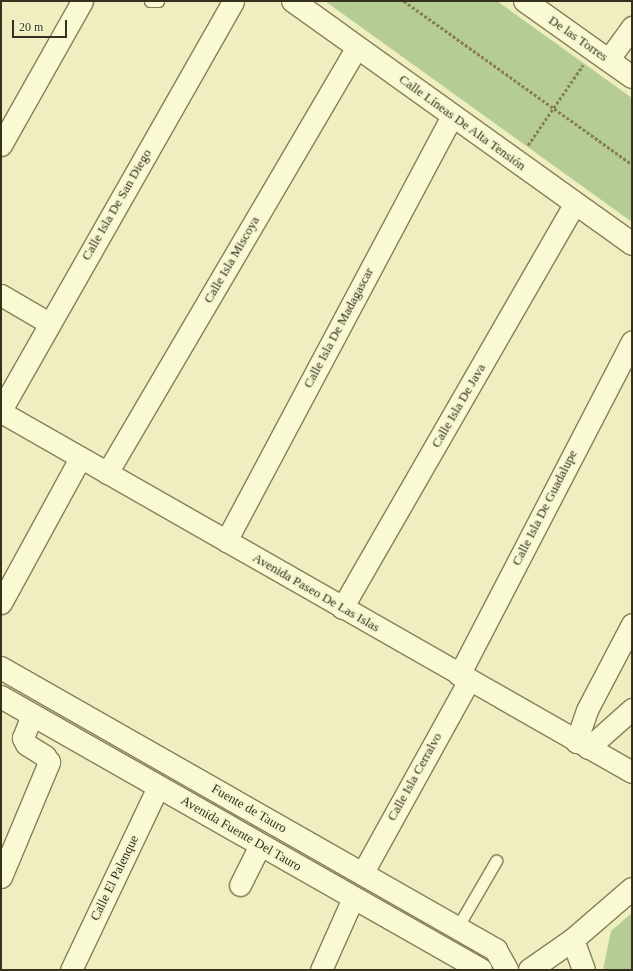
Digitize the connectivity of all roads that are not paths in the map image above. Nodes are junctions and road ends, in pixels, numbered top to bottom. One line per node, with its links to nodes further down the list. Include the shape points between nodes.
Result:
1 (82, 1): 12 (street)
2 (150, 1): 3 (lane)
3 (158, 1)
4 (233, 1): 16 (street, Calle Isla De San Diego)
5 (293, 1): 8 (street, Calle Líneas De Alta Tensión)
6 (525, 1): 9 (street, De las Torres)
7 (632, 27): 9 (street)
8 (356, 47): 11 (street, Calle Líneas De Alta Tensión); 20 (street, Calle Isla Miscoya)
9 (601, 56): 10 (street, De las Torres)
10 (632, 77)
11 (452, 116): 13 (street, Calle Líneas De Alta Tensión); 21 (street, Calle Isla De Madagascar)
12 (1, 145)
13 (575, 203): 14 (street, Calle Líneas De Alta Tensión); 23 (street, Calle Isla De Java)
14 (632, 244)
15 (1, 295): 16 (street)
16 (49, 323): 18 (street, Calle Isla De San Diego)
17 (632, 342): 26 (street, Calle Isla De Guadalupe)
18 (1, 411): 19 (street, Avenida Paseo De Las Islas)
19 (80, 458): 20 (street, Avenida Paseo De Las Islas); 22 (street)
20 (107, 473): 21 (street, Avenida Paseo De Las Islas)
21 (226, 541): 23 (street, Avenida Paseo De Las Islas)
22 (1, 603)
23 (342, 608): 26 (street, Avenida Paseo De Las Islas)
24 (632, 624): 30 (street, via 586,710)
25 (1, 668): 35 (street, Fuente de Tauro)
26 (464, 678): 30 (street, Avenida Paseo De Las Islas); 35 (street, Calle Isla Cerralvo)
27 (1, 697): 29 (street, Avenida Fuente Del Tauro)
28 (632, 709): 30 (street)
29 (32, 715): 32 (street, Avenida Fuente Del Tauro); 36 (street, via 23,738 26,744 45,756 49,762)
30 (582, 745): 31 (street, Avenida Paseo De Las Islas)
31 (632, 772)
32 (158, 787): 33 (street, Avenida Fuente Del Tauro); 45 (street, Calle El Palenque)
33 (260, 845): 37 (street); 39 (street, Avenida Fuente Del Tauro)
34 (496, 861): 40 (lane)
35 (362, 874): 40 (street, Fuente de Tauro)
36 (1, 877)
37 (240, 885)
38 (632, 889): 42 (street)
39 (353, 898): 44 (street, Avenida Fuente Del Tauro); 46 (street)
40 (457, 928): 41 (street, Fuente de Tauro)
41 (476, 939): 43 (street, Fuente de Tauro); 44 (street)
42 (573, 940): 49 (street); 50 (street)
43 (496, 950): 47 (street); 48 (street)
44 (468, 967)
45 (71, 970)
46 (321, 970)
47 (486, 970)
48 (507, 970)
49 (530, 970)
50 (584, 970)

